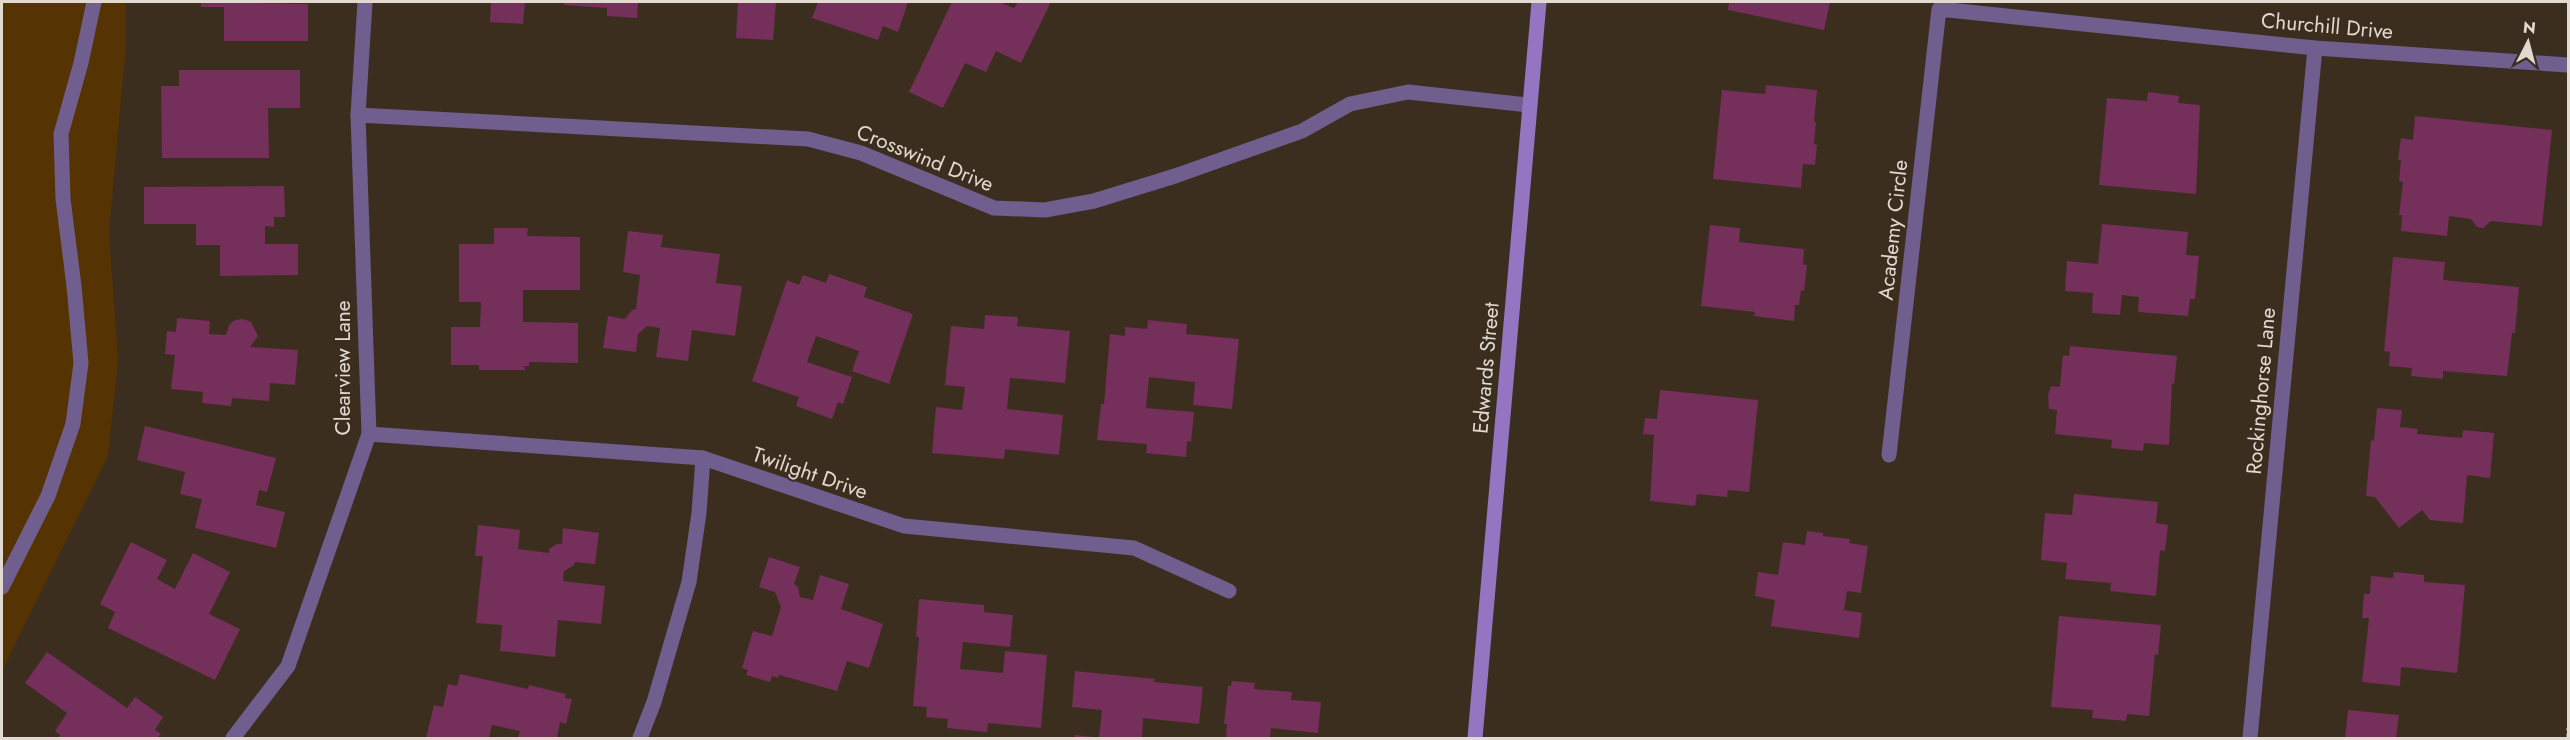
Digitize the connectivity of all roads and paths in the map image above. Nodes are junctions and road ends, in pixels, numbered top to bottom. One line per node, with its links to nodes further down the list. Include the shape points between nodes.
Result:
1 (94, 2): 12 (street, via 61,134 63,200 81,363 73,424 48,496)
2 (365, 2): 8 (street, Clearview Lane)
3 (1539, 2): 7 (main road, Edwards Street)
4 (1939, 9): 5 (street, Churchill Drive); 10 (street, Academy Circle)
5 (2315, 48): 6 (street, Churchill Drive); 18 (street, Rockinghorse Lane)
6 (2568, 65)
7 (1529, 105): 8 (street, Crosswind Drive, via 1408,92 1350,104 1302,131 1175,176 1094,201 1045,210 994,208 861,153 808,139); 17 (main road, Edwards Street)
8 (358, 115): 9 (street, Clearview Lane)
9 (369, 434): 11 (street, Twilight Drive); 15 (street, Clearview Lane, via 288,666)
10 (1888, 455)
11 (703, 458): 13 (street, Twilight Drive, via 904,526 1134,548); 16 (street, via 689,582)
12 (2, 587)
13 (1228, 591)
14 (2568, 728): 19 (path)
15 (233, 738)
16 (640, 738)
17 (1475, 738)
18 (2250, 738)
19 (2568, 738)

